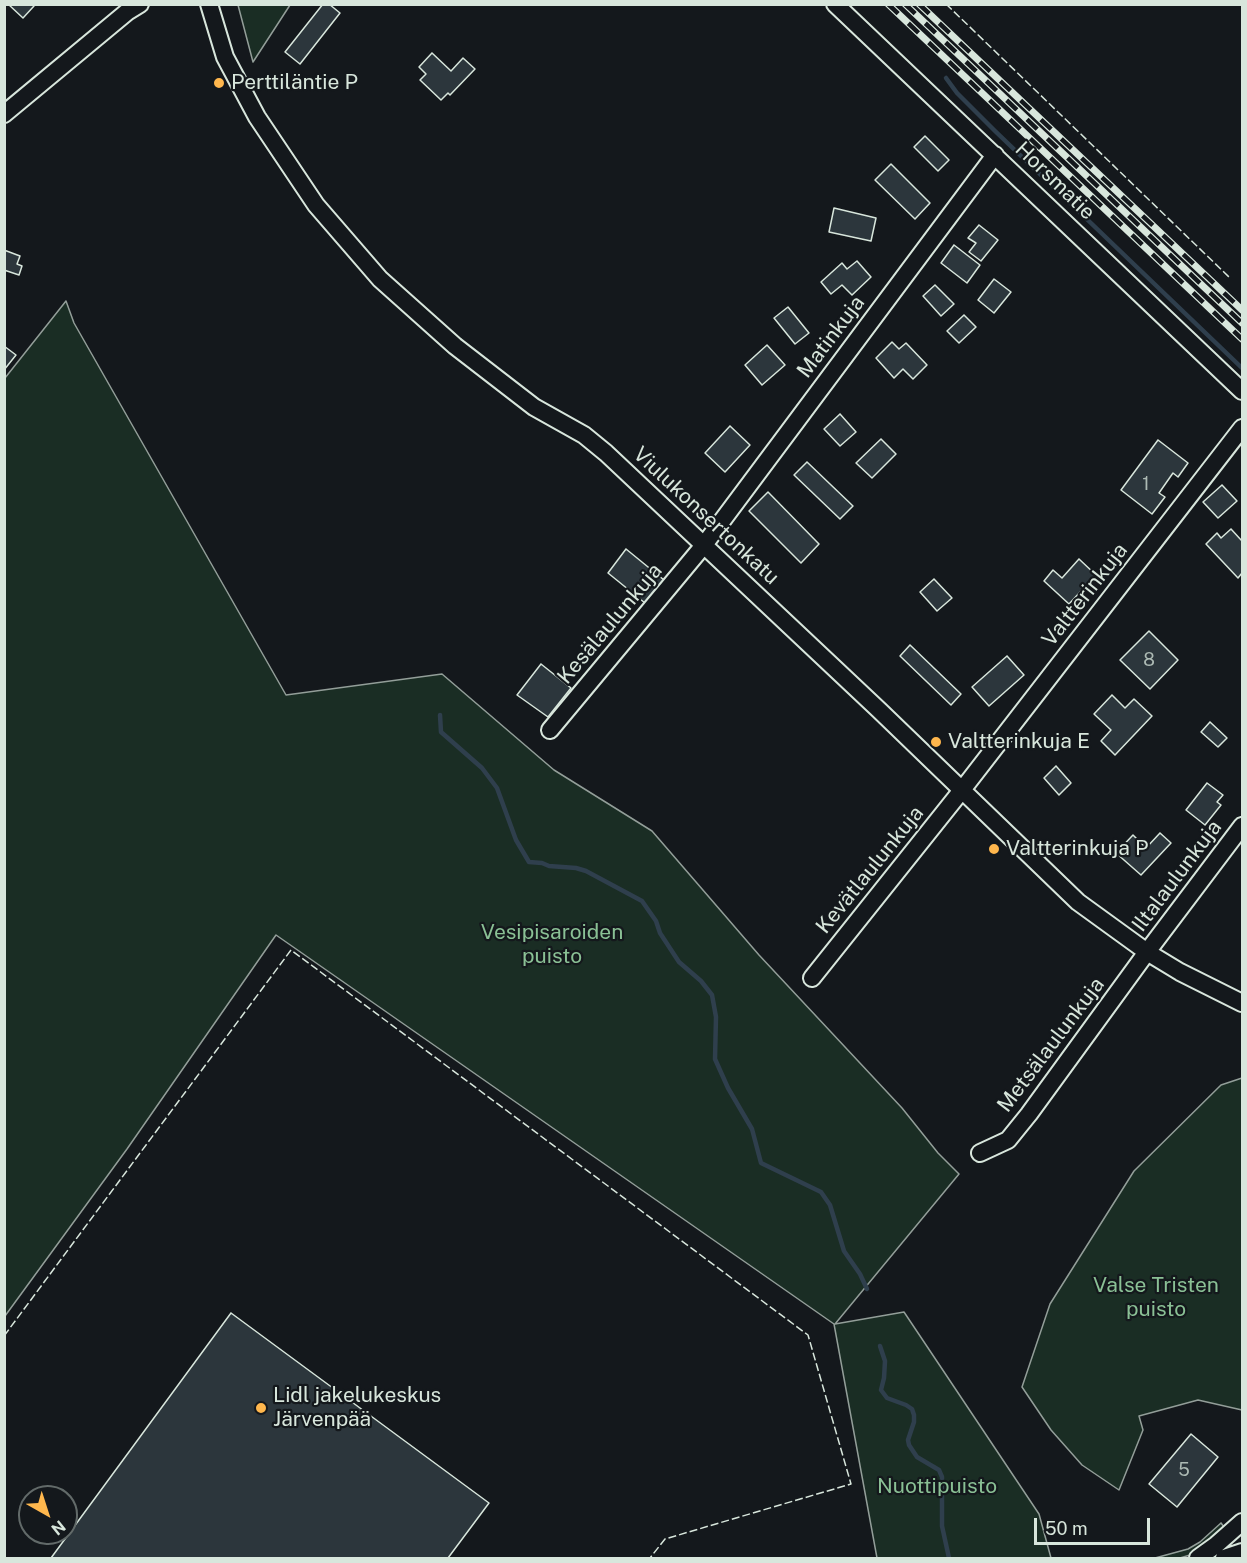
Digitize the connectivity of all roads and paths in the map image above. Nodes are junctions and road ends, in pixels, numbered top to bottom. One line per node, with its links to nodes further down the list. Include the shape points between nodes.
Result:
1 (140, 4): 4 (street)
2 (209, 4): 8 (street, Viulukonsertonkatu, via 225,57 257,117 316,206 380,279 455,346 534,407 592,441)
3 (835, 4): 5 (street, Horsmatie)
4 (4, 114)
5 (995, 155): 6 (street, Horsmatie); 8 (street, Matinkuja)
6 (1242, 391)
7 (1242, 428): 10 (street, Valtterinkuja)
8 (704, 545): 9 (street, Kesälaulunkuja); 10 (street, Viulukonsertonkatu)
9 (550, 730)
10 (962, 790): 12 (street, Viulukonsertonkatu, via 1078,902); 13 (street, Kevätlaulunkuja)
11 (1242, 826): 12 (street, Iltalaulunkuja)
12 (1147, 952): 14 (street, Viulukonsertonkatu); 15 (street, Metsälaulunkuja, via 1008,1140)
13 (812, 978)
14 (1242, 1003)
15 (980, 1153)
16 (1242, 1522): 18 (street)
17 (1242, 1552): 19 (street)
18 (1198, 1558)
19 (1224, 1558)

